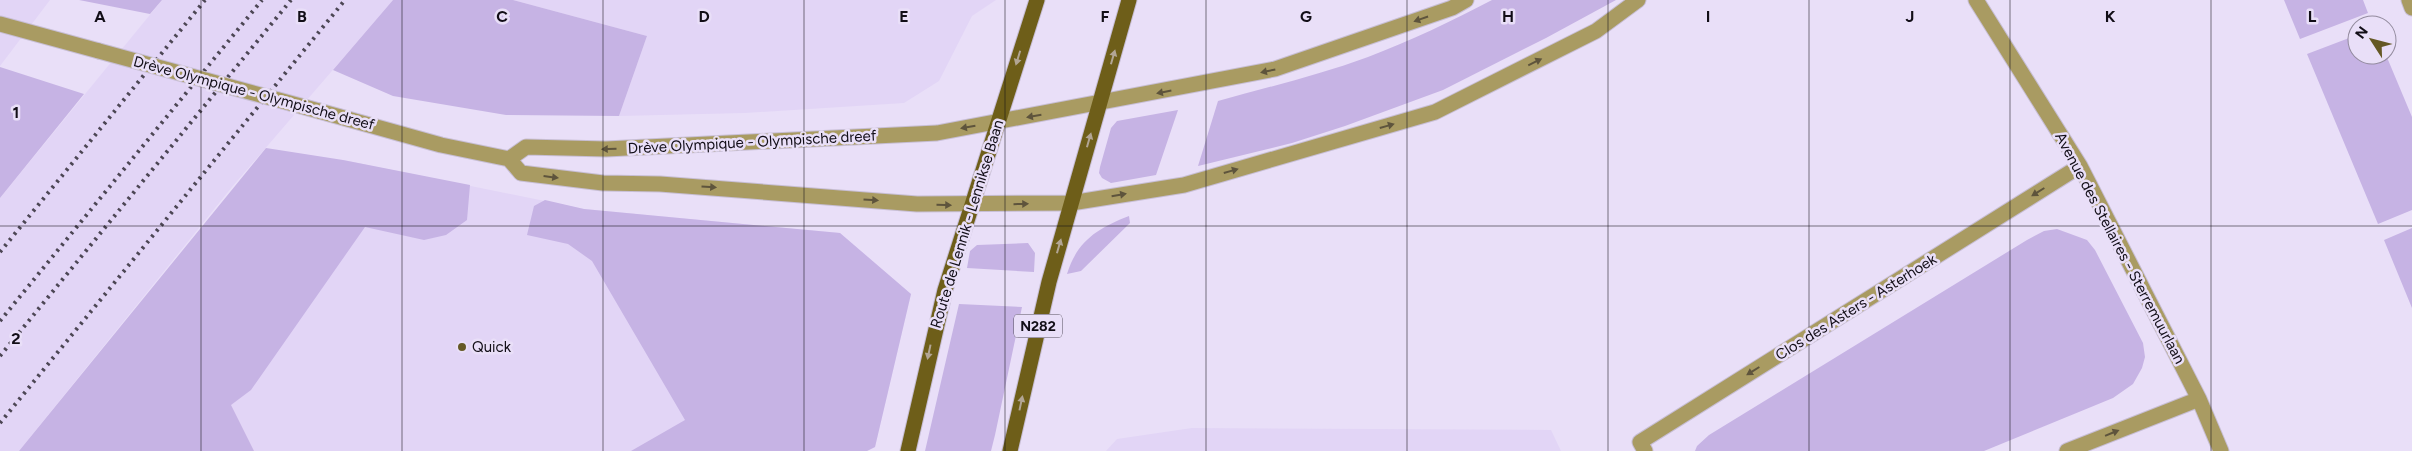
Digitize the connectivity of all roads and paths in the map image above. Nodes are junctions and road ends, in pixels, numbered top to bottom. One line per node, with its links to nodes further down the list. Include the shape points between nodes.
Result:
1 (1037, 0): 10 (main road, Route de Lennik - Lennikse Baan, one-way to 10)
2 (1129, 0): 9 (main road, N282, one-way to 2)
3 (1466, 0): 9 (street, Drève Olympique - Olympische dreef, one-way to 9, via 1452,8 1275,70)
4 (1638, 0): 13 (street, Drève Olympique - Olympische dreef, one-way to 4, via 1184,185 1435,112 1596,31)
5 (1976, 0): 12 (street, Avenue des Stellaires - Sterremuurlaan)
6 (2408, 0): 7 (street)
7 (2412, 8)
8 (0, 24): 11 (street, Drève Olympique - Olympische dreef, bridge, via 441,144)
9 (1100, 104): 10 (street, Drève Olympique - Olympische dreef, one-way to 10); 13 (main road, N282, one-way to 9)
10 (998, 122): 11 (street, Drève Olympique - Olympische dreef, one-way to 11, via 937,133 606,149 526,147); 14 (main road, Route de Lennik - Lennikse Baan)
11 (509, 159): 14 (street, Drève Olympique - Olympische dreef, one-way to 14, via 521,173 603,183)
12 (2080, 166): 15 (street, Avenue des Stellaires - Sterremuurlaan); 18 (street, Clos des Asters - Asterhoek, one-way to 18, via 1640,442)
13 (1071, 203): 14 (street, Drève Olympique - Olympische dreef, one-way to 13); 17 (main road, N282, one-way to 13, via 1040,315)
14 (972, 205): 16 (main road, Route de Lennik - Lennikse Baan, one-way to 16, via 936,322)
15 (2199, 398): 19 (street, one-way to 15); 20 (street, Avenue des Stellaires - Sterremuurlaan)
16 (908, 451)
17 (1010, 451)
18 (1645, 451)
19 (2067, 451)
20 (2221, 451)

